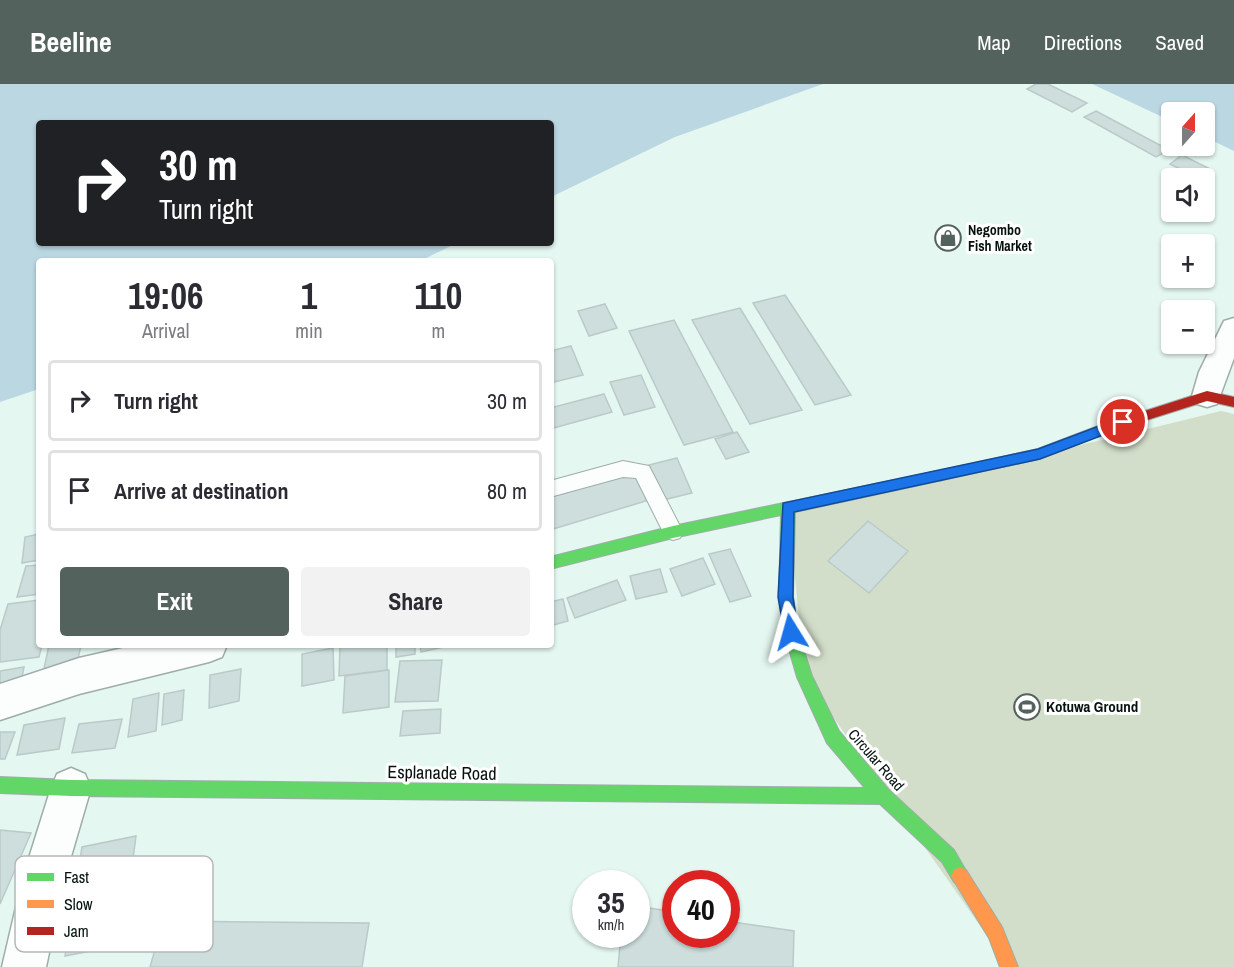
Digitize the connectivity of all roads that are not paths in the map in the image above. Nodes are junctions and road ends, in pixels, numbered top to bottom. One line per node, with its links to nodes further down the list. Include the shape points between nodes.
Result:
1 (1234, 328): 2 (street, via 1213,372)
2 (1220, 399): 4 (street, via 1102,429 1040,454)
3 (554, 488): 5 (lane, via 623,469 642,471)
4 (788, 507): 5 (street); 11 (street, Circular Road, via 786,597 791,632 805,677 833,737)
5 (673, 532): 6 (street)
6 (554, 562)
7 (196, 648): 8 (street, via 79,676)
8 (0, 702)
9 (0, 785): 10 (street, Esplanade Road)
10 (71, 788): 11 (street, Esplanade Road); 12 (street)
11 (883, 796): 15 (street, Circular Road, via 948,856 996,933)
12 (50, 856)
13 (27, 952): 14 (street)
14 (24, 967)
15 (1009, 967)

